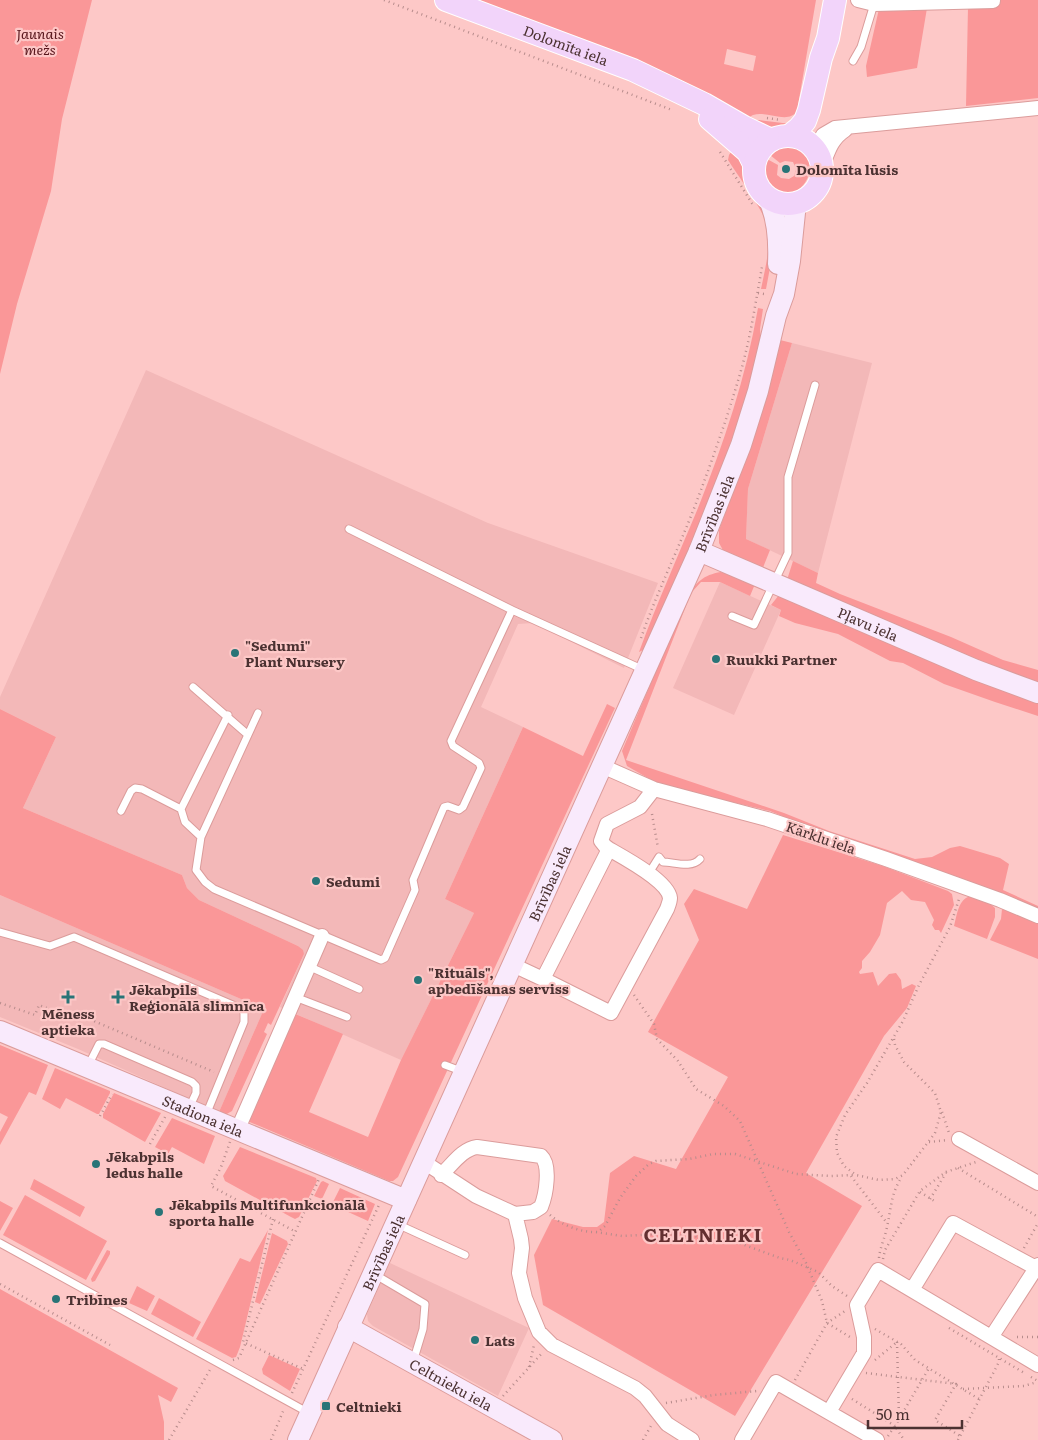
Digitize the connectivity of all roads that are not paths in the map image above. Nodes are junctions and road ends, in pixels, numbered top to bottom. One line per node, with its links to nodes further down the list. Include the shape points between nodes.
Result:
1 (446, 0): 8 (main road, Dolomīta iela, via 633,70)
2 (835, 0): 6 (main road)
3 (858, 0): 5 (street)
4 (993, 1): 5 (street)
5 (875, 2): 7 (lane, via 862,48)
6 (828, 38): 10 (main road, via 805,120 800,128); 11 (main road, via 829,66)
7 (853, 60)
8 (681, 104): 10 (main road, Dolomīta iela, via 704,104 744,127); 12 (main road, Dolomīta iela, via 748,152)
9 (1038, 108): 11 (street, via 848,128)
10 (781, 132): 11 (main road, via 799,138); 12 (main road, via 763,146)
11 (816, 154): 14 (main road, via 821,176 818,186 813,194)
12 (754, 164): 13 (main road)
13 (761, 202): 14 (main road); 15 (main road, Brīvības iela, via 774,210 779,248)
14 (796, 203): 15 (main road, Brīvības iela, via 790,261)
15 (776, 316): 18 (main road, Brīvības iela, via 741,445)
16 (815, 385): 19 (lane, via 788,477 788,553)
17 (349, 530): 20 (lane)
18 (699, 551): 19 (main road, Pļavu iela); 22 (main road, Brīvības iela)
19 (774, 582): 21 (lane, via 754,625); 24 (main road, Pļavu iela, via 976,670)
20 (512, 610): 22 (lane); 38 (lane, via 451,741 481,768 463,807 459,810 444,807 413,880 415,890 385,958 381,960)
21 (732, 616)
22 (638, 668): 28 (main road, Brīvības iela)
23 (193, 687): 26 (lane)
24 (1038, 693)
25 (258, 713): 27 (lane)
26 (228, 715): 27 (lane); 30 (lane)
27 (247, 734): 32 (lane)
28 (602, 766): 29 (street, Kārklu iela); 39 (main road, Brīvības iela)
29 (651, 793): 33 (street, via 640,807 607,824 601,840); 36 (street, Kārklu iela, via 767,819)
30 (181, 809): 31 (lane, via 135,788); 32 (lane, via 185,822)
31 (121, 811)
32 (201, 837): 38 (lane, via 196,870 205,882 214,889)
33 (609, 849): 35 (street); 41 (street)
34 (700, 860): 35 (lane, via 689,865 663,862 659,857)
35 (649, 873): 41 (street, via 670,895 670,900 611,1012)
36 (1038, 916)
37 (0, 932): 49 (lane, via 50,946 74,937 242,1009 244,1022)
38 (322, 936): 40 (street)
39 (513, 965): 41 (street); 48 (main road, Brīvības iela)
40 (308, 966): 42 (lane); 43 (street)
41 (543, 979)
42 (359, 989)
43 (295, 996): 44 (lane); 50 (street)
44 (347, 1017)
45 (0, 1031): 47 (main road, Stadiona iela)
46 (445, 1065): 48 (lane)
47 (87, 1068): 49 (main road, Stadiona iela); 49 (lane, via 99,1044 104,1044 192,1082 196,1086)
48 (464, 1072): 52 (main road, Brīvības iela)
49 (196, 1114): 50 (main road, Stadiona iela)
50 (234, 1135): 55 (main road, Stadiona iela)
51 (957, 1139): 54 (street)
52 (424, 1162): 53 (street); 55 (main road, Brīvības iela)
53 (441, 1175): 56 (street); 56 (street, via 472,1148 539,1155 545,1160 546,1173 540,1208)
54 (1038, 1184)
55 (406, 1200): 57 (main road, Brīvības iela)
56 (515, 1214): 71 (street, via 522,1248 519,1273 539,1332 552,1345 630,1385 645,1396 671,1428)
57 (396, 1223): 59 (lane); 61 (main road, Brīvības iela)
58 (0, 1243): 68 (lane)
59 (465, 1255)
60 (1037, 1267): 62 (street, via 953,1223); 64 (street)
61 (373, 1273): 63 (main road, Brīvības iela); 65 (lane, via 425,1304 423,1329)
62 (912, 1290): 64 (street); 67 (street, via 878,1270 858,1304 865,1346 862,1358)
63 (348, 1327): 65 (main road, Celtnieku iela); 68 (main road, Brīvības iela)
64 (995, 1338): 66 (street)
65 (413, 1362): 70 (main road, Celtnieku iela)
66 (1038, 1365)
67 (829, 1412): 72 (street, via 776,1382); 73 (street)
68 (309, 1413): 69 (main road, Brīvības iela)
69 (298, 1440)
70 (552, 1440)
71 (692, 1440)
72 (742, 1440)
73 (877, 1440)

